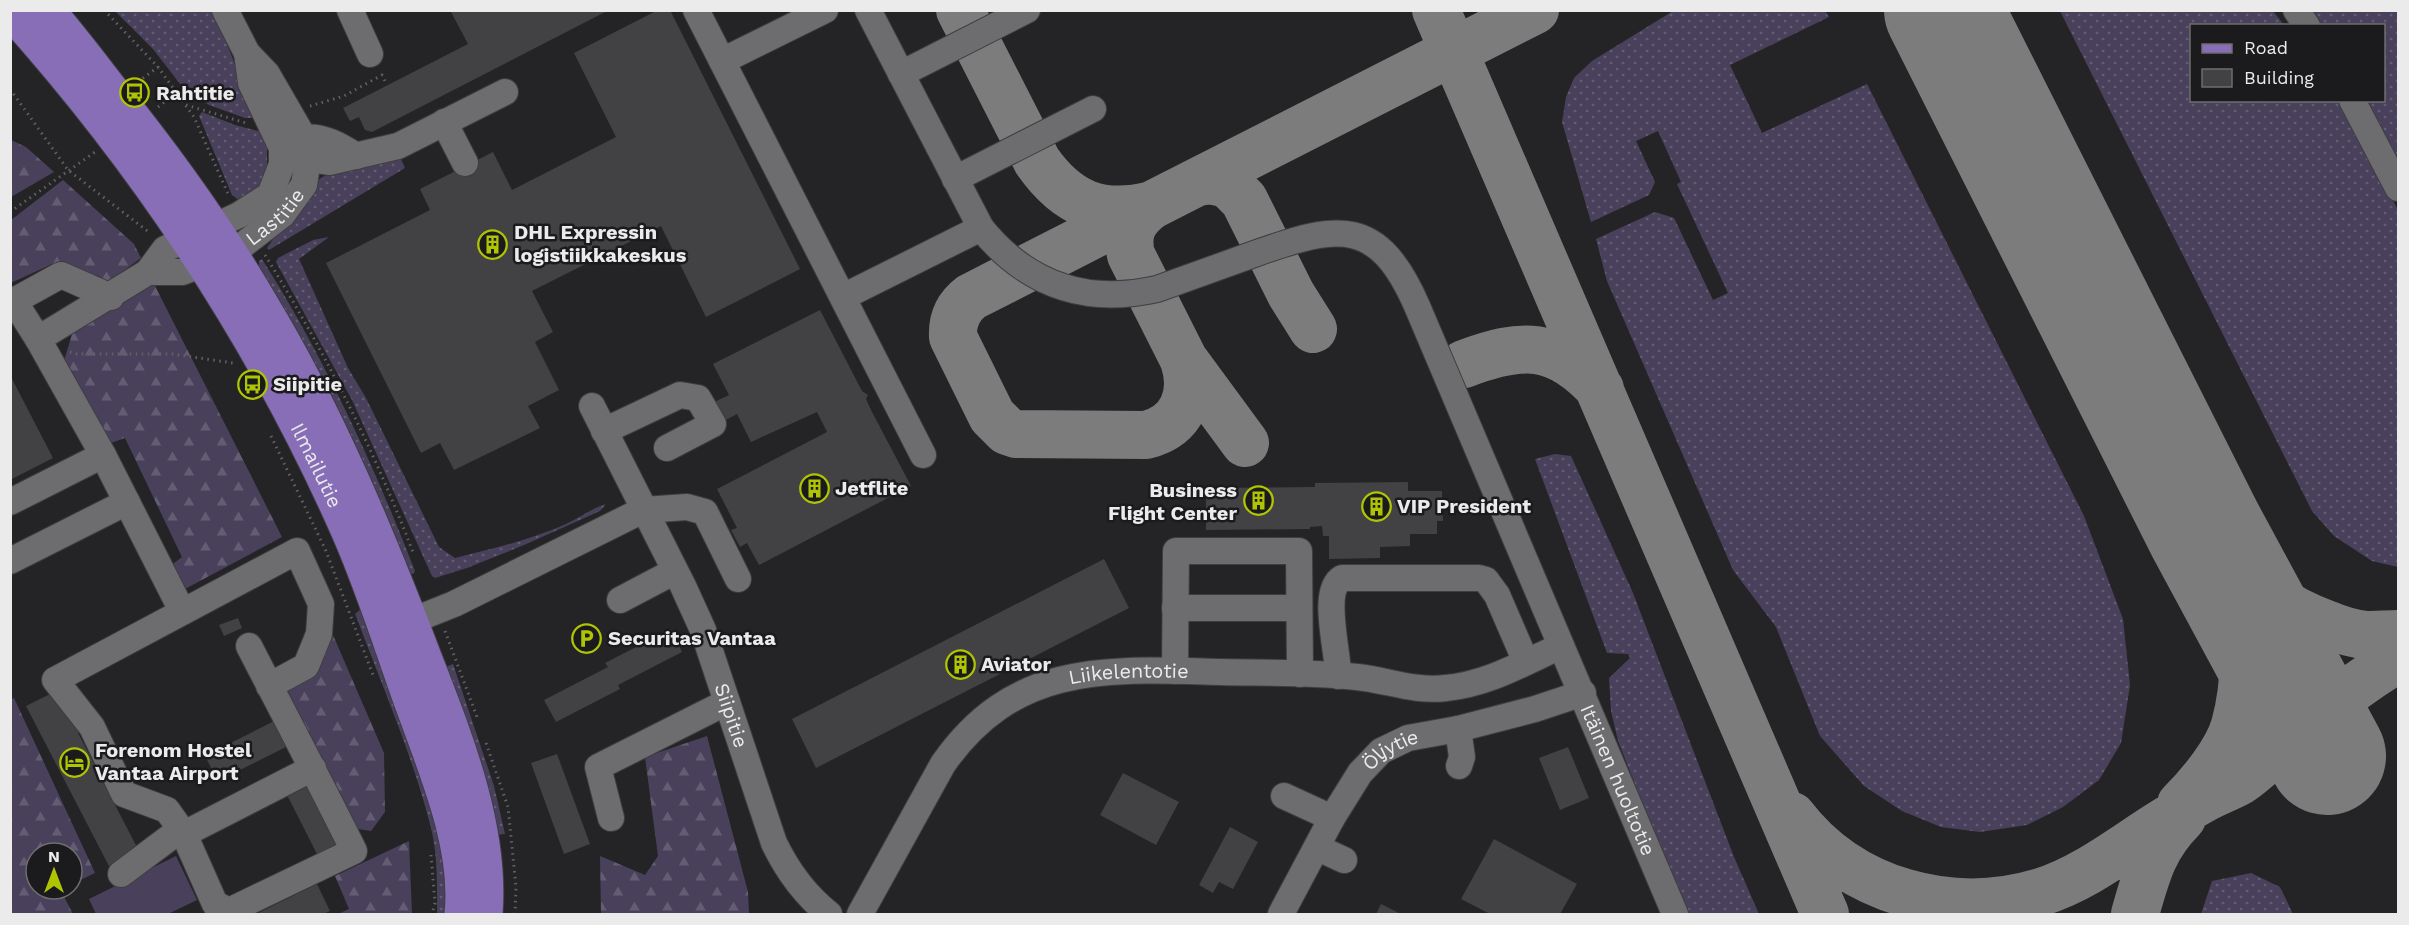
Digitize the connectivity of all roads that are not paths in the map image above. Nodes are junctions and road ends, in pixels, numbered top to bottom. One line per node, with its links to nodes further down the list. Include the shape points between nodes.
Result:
1 (48, 10): 24 (main road, Ilmailutie, via 168,160)
2 (225, 10): 11 (street)
3 (350, 10): 12 (street)
4 (696, 10): 13 (street)
5 (825, 10): 13 (street)
6 (868, 10): 14 (street, Itäinen huoltotie)
7 (1027, 10): 14 (street)
8 (2296, 10): 10 (street)
9 (10, 12): 24 (main road, Ilmailutie, via 98,115)
10 (2306, 24)
11 (246, 53): 19 (street, via 267,74); 19 (street, via 251,83 271,122)
12 (370, 54)
13 (722, 61): 27 (street)
14 (901, 74): 21 (street, Itäinen huoltotie)
15 (505, 92): 18 (street)
16 (2353, 102): 22 (street)
17 (1093, 110): 21 (street)
18 (444, 122): 19 (street, via 398,146 356,156 342,146); 20 (street)
19 (298, 148): 24 (street, Lastitie, via 282,164 270,195)
20 (465, 163)
21 (955, 179): 23 (street, Itäinen huoltotie)
22 (2398, 188)
23 (981, 228): 27 (street); 46 (street, Itäinen huoltotie, via 1025,270 1046,281 1114,296 1157,289 1276,246 1329,232 1367,240 1382,250 1406,279)
24 (200, 247): 25 (street); 25 (street, Lastitie, via 173,274); 44 (main road, Ilmailutie)
25 (148, 272): 26 (street)
26 (111, 297): 28 (street); 28 (street, via 61,275 14,301)
27 (843, 297): 33 (street)
28 (39, 339): 32 (street)
29 (592, 405): 30 (street, Siipitie)
30 (604, 431): 31 (street, via 680,395 698,398 713,424); 36 (street, Siipitie)
31 (667, 448)
32 (103, 454): 34 (street); 35 (street)
33 (923, 454)
34 (10, 502)
35 (118, 507): 37 (street); 43 (street)
36 (643, 510): 38 (street, Siipitie); 39 (street, via 687,507 705,512); 44 (street, via 454,604)
37 (10, 561)
38 (675, 571): 40 (street); 53 (street, Siipitie, via 703,630)
39 (738, 579)
40 (620, 600)
41 (1175, 608): 42 (street); 42 (street, via 1176,551 1299,551); 48 (street)
42 (1299, 608): 49 (street)
43 (182, 611): 51 (street, via 297,551 321,604 320,634 306,666); 60 (street, via 55,680 92,727 124,794 167,810)
44 (398, 626): 64 (main road, Ilmailutie, via 427,747 453,832 463,893); 65 (main road, Ilmailutie, via 449,721 479,826 487,876)
45 (249, 646): 51 (street)
46 (1561, 646): 47 (street, Liikelentotie); 52 (street, Itäinen huoltotie)
47 (1526, 662): 50 (street, Liikelentotie, via 1496,677 1444,689); 50 (street, via 1497,595 1486,580 1342,578 1332,590)
48 (1175, 671): 49 (street, Liikelentotie); 67 (street, Liikelentotie, via 1065,677 1021,694 982,718 943,764)
49 (1300, 674): 50 (street, Liikelentotie)
50 (1338, 676)
51 (269, 686): 56 (street)
52 (1583, 693): 54 (street, Öljytie); 69 (street, Itäinen huoltotie)
53 (727, 702): 58 (street, via 598,767); 66 (street, Siipitie, via 784,865)
54 (1458, 729): 55 (street, via 1462,757); 59 (street, Öljytie, via 1408,738 1381,751 1360,773)
55 (1459, 766)
56 (313, 768): 60 (street); 60 (street, via 354,851 320,869 229,911 216,904)
57 (1284, 796): 59 (street)
58 (611, 818)
59 (1332, 818): 61 (street, Öljytie)
60 (183, 831): 63 (street)
61 (1318, 848): 62 (street); 68 (street, Öljytie)
62 (1344, 860)
63 (122, 874)
64 (461, 915)
65 (486, 915)
66 (829, 915)
67 (860, 915)
68 (1281, 915)
69 (1675, 915)

